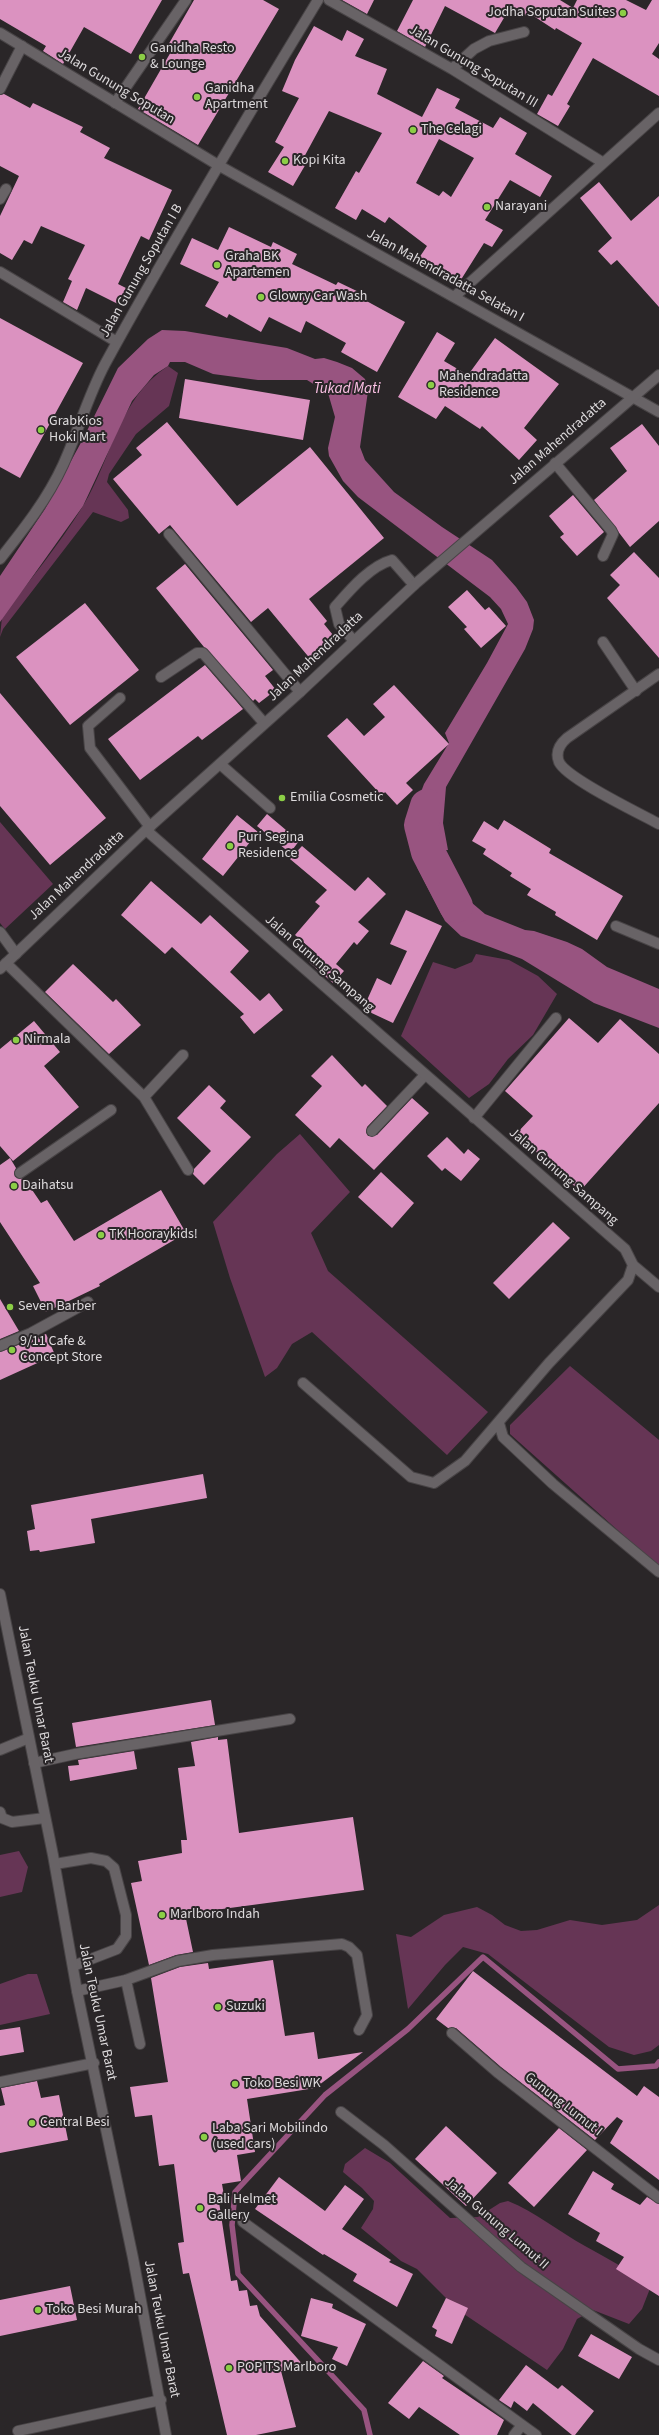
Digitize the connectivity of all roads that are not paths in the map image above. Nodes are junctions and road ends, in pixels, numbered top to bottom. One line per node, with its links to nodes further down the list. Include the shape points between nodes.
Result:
1 (186, 0): 9 (street)
2 (318, 0): 12 (street, Jalan Gunung Soputan I B)
3 (328, 0): 7 (street, Jalan Gunung Soputan III)
4 (524, 32): 7 (street, via 489,41 474,49)
5 (0, 33): 6 (street, Jalan Gunung Soputan)
6 (22, 46): 8 (street); 9 (street, Jalan Gunung Soputan)
7 (452, 69): 11 (street, Jalan Gunung Soputan III)
8 (0, 89)
9 (115, 103): 12 (street, Jalan Gunung Soputan)
10 (659, 113): 11 (street)
11 (602, 162): 16 (street)
12 (218, 165): 16 (street, Jalan Mahendradatta Selatan I); 17 (street, Jalan Gunung Soputan I B)
13 (6, 189): 14 (street)
14 (0, 199)
15 (0, 272): 17 (street)
16 (454, 297): 19 (street, Jalan Mahendradatta Selatan I)
17 (117, 342): 24 (street, Jalan Gunung Soputan I B, via 101,372 62,467 39,509)
18 (659, 375): 19 (street, Jalan Mahendradatta)
19 (632, 396): 20 (street, Jalan Mahendradatta Selatan I); 21 (street, Jalan Mahendradatta)
20 (659, 412)
21 (555, 463): 23 (street, via 611,530 613,534); 25 (street, Jalan Mahendradatta)
22 (169, 534): 31 (street)
23 (603, 556)
24 (0, 560)
25 (414, 585): 26 (street, Jalan Mahendradatta); 26 (street, via 392,560 377,567 335,607 340,624)
26 (354, 641): 31 (street, Jalan Mahendradatta)
27 (603, 642): 30 (street)
28 (659, 674): 30 (street)
29 (161, 677): 33 (street, via 197,653 203,653)
30 (636, 691): 36 (street, via 567,738 557,754 563,768 576,778)
31 (300, 692): 33 (street, Jalan Mahendradatta)
32 (120, 698): 37 (street, Jalan Gunung Sampang, via 88,726 90,748)
33 (264, 723): 34 (street, Jalan Mahendradatta)
34 (220, 764): 35 (street); 37 (street, Jalan Mahendradatta)
35 (270, 808)
36 (659, 824)
37 (148, 828): 41 (street, Jalan Mahendradatta); 45 (street, Jalan Gunung Sampang)
38 (616, 926): 40 (street)
39 (0, 932): 41 (street)
40 (659, 944)
41 (16, 954): 42 (street, Jalan Mahendradatta)
42 (3, 966): 46 (street)
43 (556, 1018): 48 (street)
44 (183, 1055): 46 (street)
45 (425, 1075): 48 (street, Jalan Gunung Sampang); 49 (street)
46 (144, 1098): 50 (street)
47 (111, 1110): 51 (street)
48 (474, 1118): 52 (street, Jalan Gunung Sampang, via 625,1249)
49 (372, 1131)
50 (188, 1170)
51 (20, 1173)
52 (633, 1265): 53 (street); 57 (street, via 628,1280 549,1363)
53 (659, 1287)
54 (88, 1302): 55 (street, via 31,1333)
55 (0, 1346)
56 (303, 1383): 57 (street, via 412,1477 434,1482 465,1461)
57 (499, 1423): 58 (street, via 502,1437)
58 (659, 1572)
59 (0, 1594): 61 (street, Jalan Teuku Umar Barat)
60 (290, 1719): 63 (street)
61 (29, 1738): 62 (street); 63 (street, Jalan Teuku Umar Barat)
62 (0, 1750)
63 (34, 1763): 65 (street, Jalan Teuku Umar Barat)
64 (0, 1812): 65 (street, via 2,1818 12,1822)
65 (46, 1818): 66 (street, Jalan Teuku Umar Barat)
66 (54, 1864): 67 (street, Jalan Teuku Umar Barat); 67 (street, via 91,1858 106,1861 114,1868 126,1915 126,1936 116,1949)
67 (73, 1966): 69 (street, Jalan Teuku Umar Barat)
68 (126, 1980): 69 (street); 70 (street, via 178,1961 213,1955 342,1944 357,1955 367,2015); 72 (street)
69 (77, 1991): 73 (street, Jalan Teuku Umar Barat)
70 (359, 2030)
71 (452, 2033): 76 (street, Gunung Lumut I)
72 (140, 2044)
73 (94, 2063): 74 (street); 79 (street, Jalan Teuku Umar Barat)
74 (0, 2082)
75 (341, 2112): 78 (street, Jalan Gunung Lumut II, via 384,2145 521,2267 639,2349)
76 (659, 2198)
77 (243, 2222): 80 (street)
78 (659, 2360)
79 (161, 2400): 81 (street); 82 (street, Jalan Teuku Umar Barat)
80 (522, 2425): 83 (street); 84 (street)
81 (18, 2431)
82 (166, 2435)
83 (514, 2435)
84 (536, 2435)

